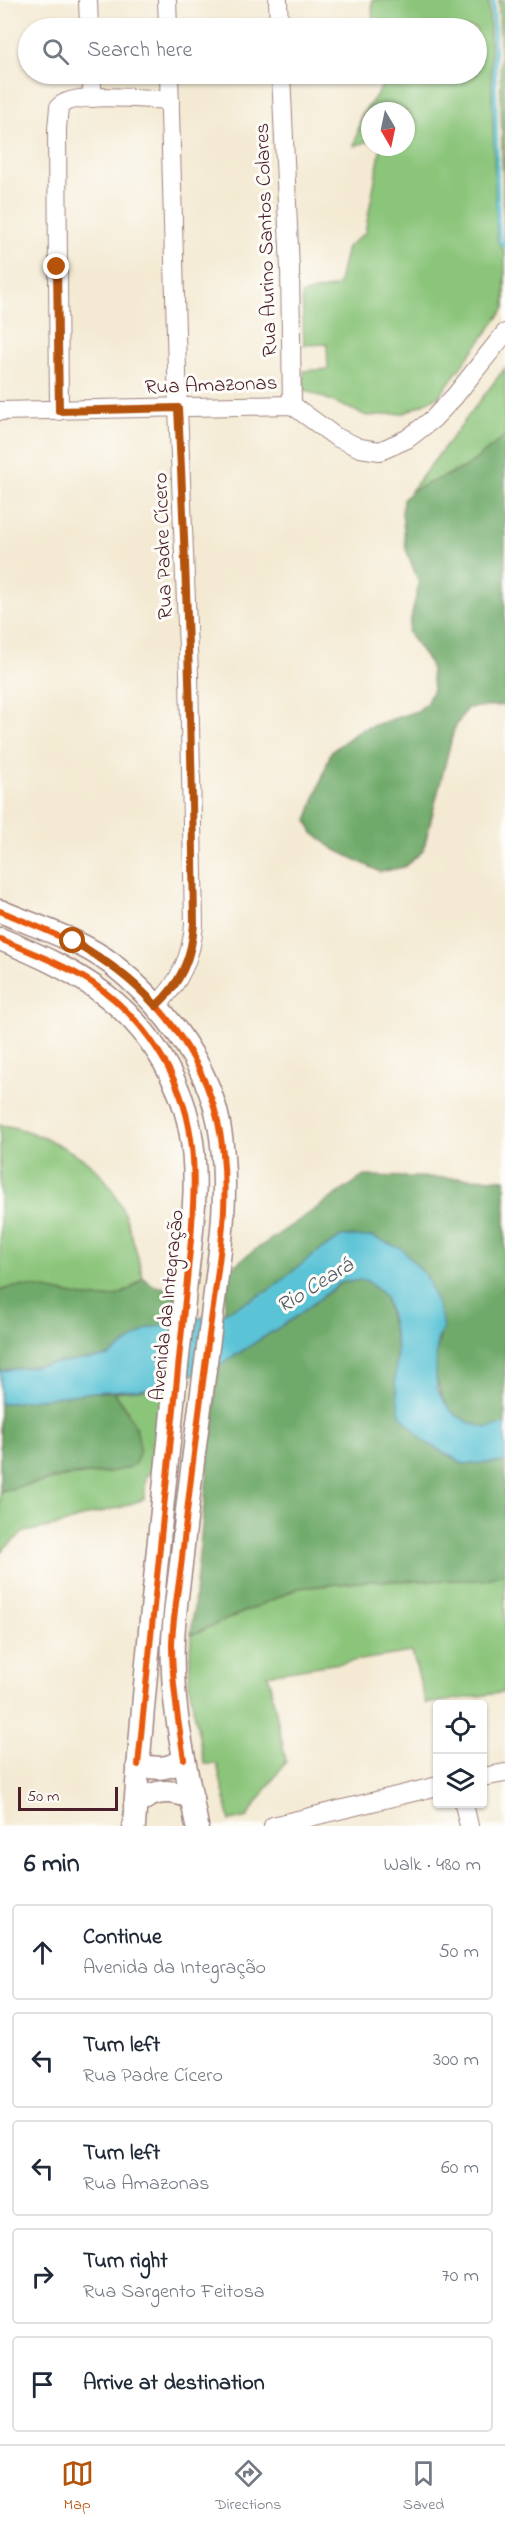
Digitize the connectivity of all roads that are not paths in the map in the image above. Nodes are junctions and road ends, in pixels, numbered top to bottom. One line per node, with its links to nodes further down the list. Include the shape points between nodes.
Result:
1 (88, 0): 4 (street)
2 (167, 0): 5 (street)
3 (278, 0): 6 (street)
4 (88, 18)
5 (168, 18)
6 (279, 18)
7 (92, 84): 10 (street)
8 (169, 84): 11 (street, Rua Padre Cícero)
9 (281, 84): 13 (street, Rua Aurino Santos Colares)
10 (93, 98): 11 (street); 16 (street, via 62,102 57,114)
11 (170, 100): 14 (street, Rua Padre Cícero)
12 (505, 333): 13 (street, Rua Amazonas, via 454,398 433,418 407,439 380,451 360,448 336,437)
13 (292, 405): 14 (street, Rua Amazonas)
14 (178, 408): 16 (street, Rua Amazonas); 19 (street, Rua Padre Cícero, via 189,662 194,924 193,943 182,974)
15 (0, 411): 16 (street, Rua Amazonas)
16 (59, 411)
17 (0, 911): 19 (main road, via 73,941 110,963)
18 (0, 939): 21 (main road, Avenida da Integração, via 48,958 92,983 134,1020 167,1067 187,1114 193,1157 193,1201)
19 (156, 1006): 20 (main road, via 196,1063 209,1091 218,1122 225,1189 172,1643)
20 (184, 1759): 21 (main road, via 163,1768); 25 (main road)
21 (138, 1765): 27 (main road, Avenida da Integração)
22 (505, 1773): 23 (street)
23 (487, 1776)
24 (433, 1787): 29 (street)
25 (192, 1798): 27 (main road, via 169,1791 151,1794); 28 (main road)
26 (465, 1808): 30 (street)
27 (134, 1816)
28 (197, 1826)
29 (273, 1826)
30 (469, 1826)

